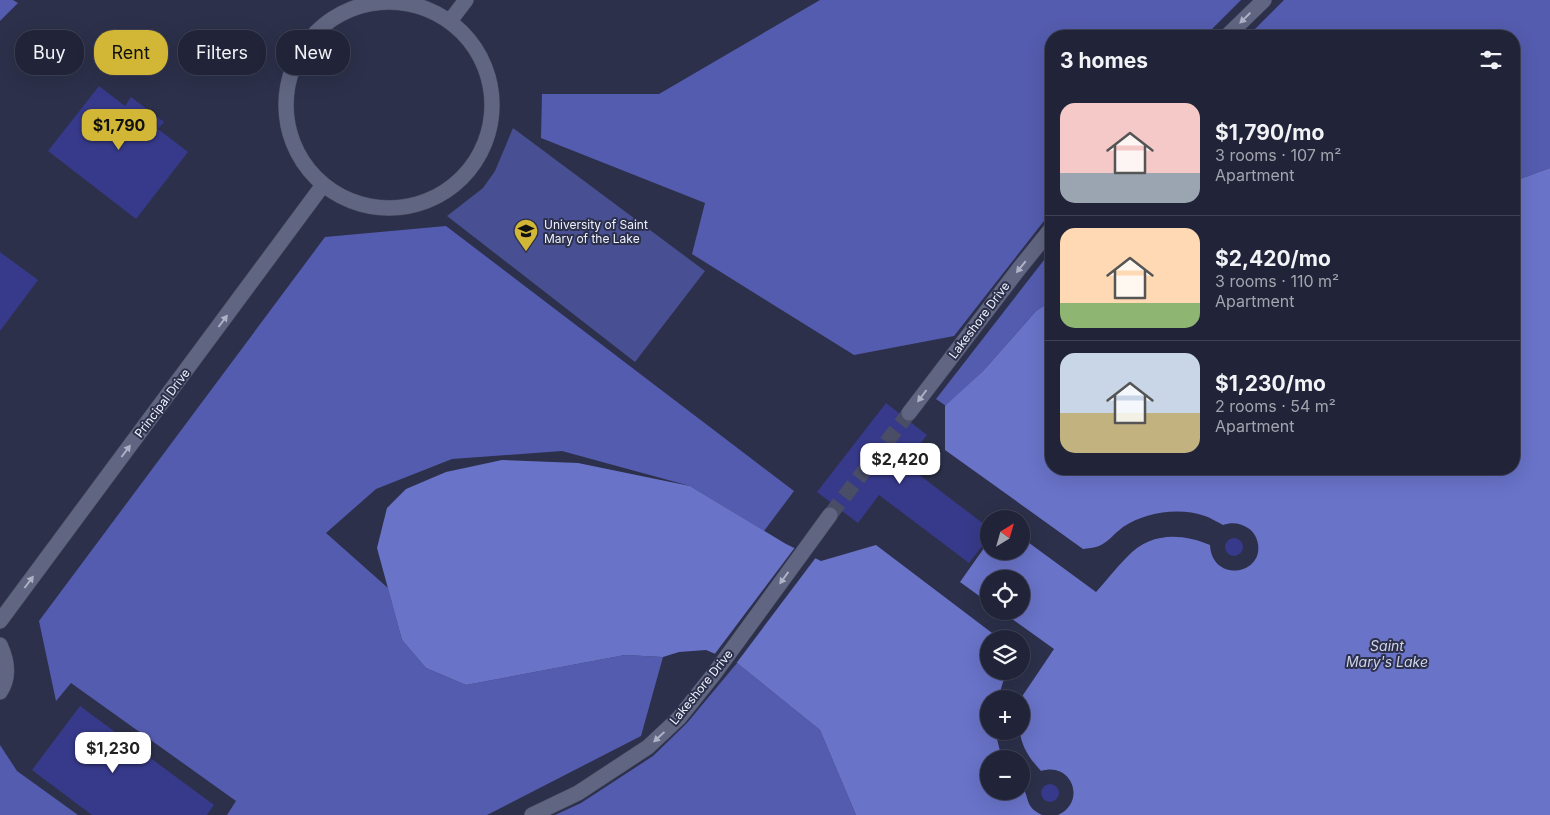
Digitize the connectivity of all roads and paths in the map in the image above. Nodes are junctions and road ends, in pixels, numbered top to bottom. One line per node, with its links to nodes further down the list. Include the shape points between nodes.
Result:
1 (466, 0): 3 (lane)
2 (1264, 0): 4 (lane, one-way to 4)
3 (450, 21): 5 (lane, via 426,8 401,2 374,2 348,9 325,22 306,41 293,64 286,90 285,117 300,158); 5 (lane, via 480,56 489,78 491,124 484,147 472,166 452,187 428,200 402,208 374,207 347,200)
4 (1233, 30)
5 (323, 185): 9 (lane, Principal Drive, one-way to 5)
6 (1045, 236): 7 (lane, Lakeshore Drive, one-way to 7)
7 (909, 413)
8 (830, 515): 12 (lane, Lakeshore Drive, one-way to 12, via 679,718 648,747 578,793)
9 (0, 621)
10 (0, 645): 11 (lane, via 6,658 7,673)
11 (0, 692)
12 (532, 815)

